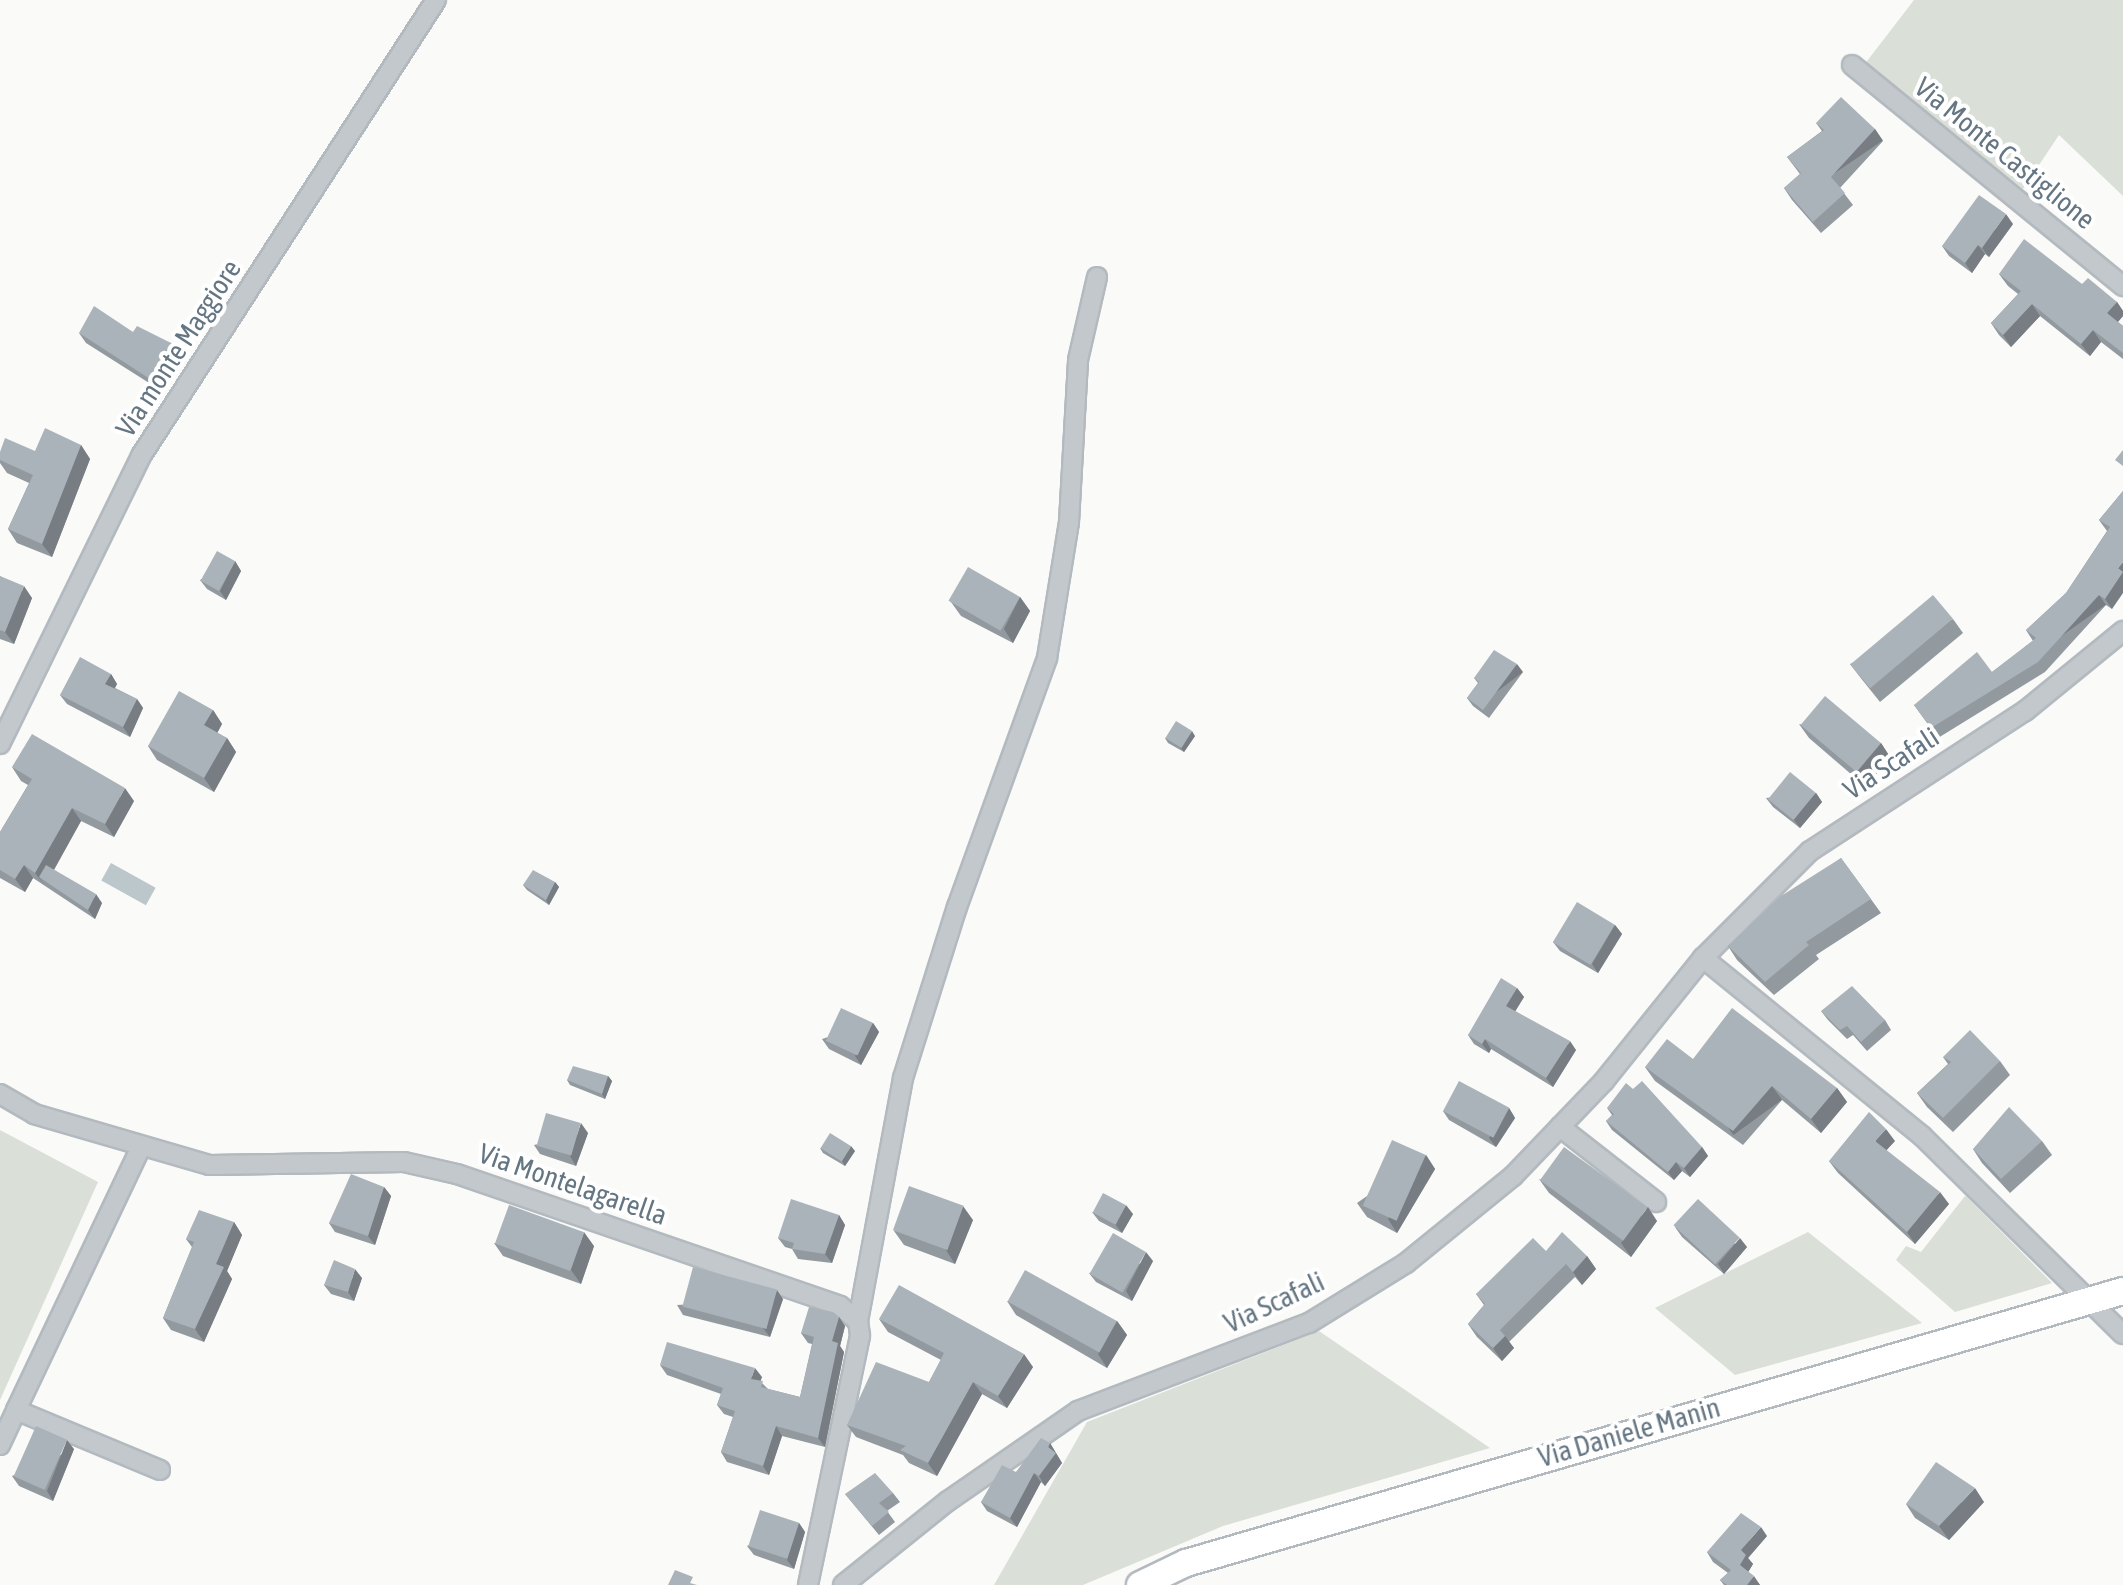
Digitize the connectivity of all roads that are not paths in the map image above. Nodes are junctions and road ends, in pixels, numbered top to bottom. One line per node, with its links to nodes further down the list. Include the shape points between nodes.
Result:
1 (436, 0): 6 (street, Via monte Maggiore, via 141,456)
2 (1852, 65): 4 (street, Via Monte Castiglione)
3 (1097, 277): 14 (street, via 1078,360 1069,522 1047,658 957,907 903,1078)
4 (2123, 286)
5 (2123, 631): 7 (street, Via Scafali, via 2025,711 1810,851)
6 (0, 744)
7 (1703, 958): 9 (street, Via Scafali); 13 (street, via 1922,1136)
8 (0, 1094): 10 (street, Via Montelagarella, via 34,1114)
9 (1560, 1127): 11 (street); 20 (street, Via Scafali, via 1513,1176 1406,1263 1309,1323 1078,1411 948,1501)
10 (140, 1149): 14 (street, Via Montelagarella, via 210,1165 404,1162 457,1174 840,1306); 16 (street)
11 (1656, 1202)
12 (2123, 1291): 13 (main road, Via Daniele Manin)
13 (2088, 1301): 15 (street); 21 (main road, Via Daniele Manin, via 1186,1563)
14 (858, 1321): 19 (street, via 860,1336)
15 (2123, 1334)
16 (16, 1410): 17 (street); 18 (street)
17 (0, 1445)
18 (160, 1470)
19 (808, 1585)
20 (843, 1585)
21 (1140, 1585)

